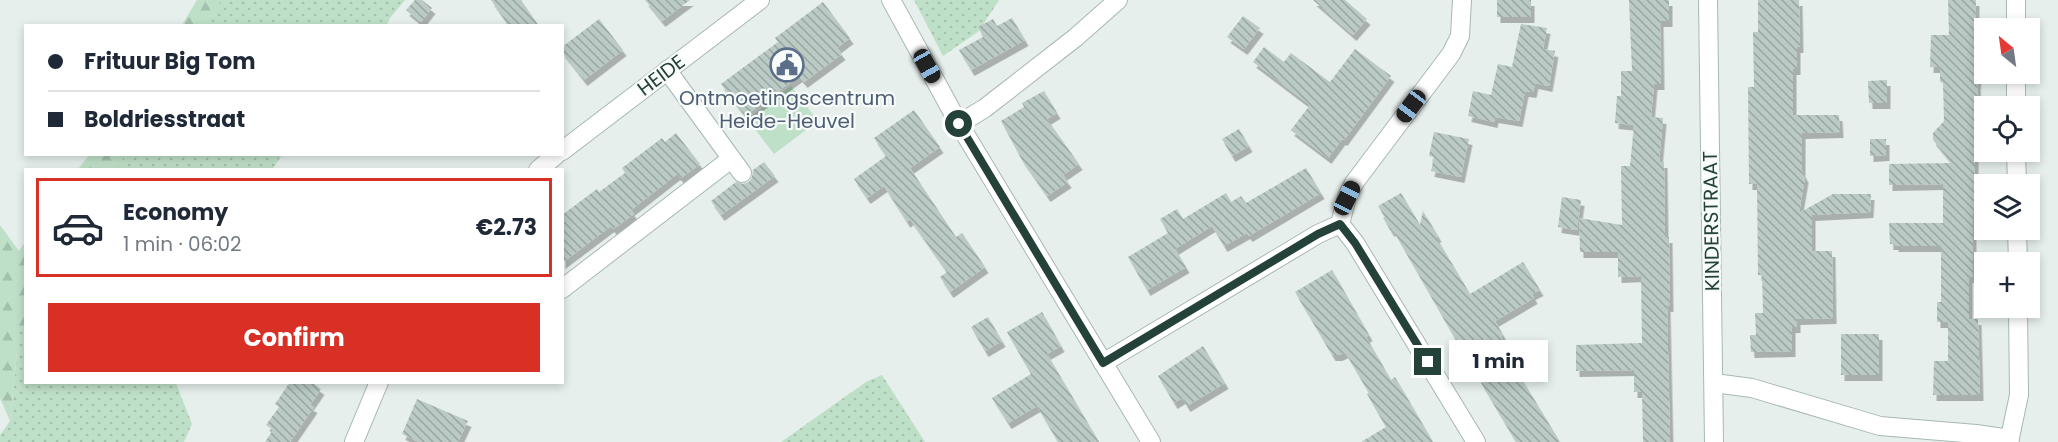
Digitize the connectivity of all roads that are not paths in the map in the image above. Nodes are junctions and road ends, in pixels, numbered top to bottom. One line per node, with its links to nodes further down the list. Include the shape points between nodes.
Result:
1 (759, 0): 8 (street, HEIDE)
2 (891, 0): 9 (street)
3 (1118, 0): 9 (street, via 1057,52)
4 (1462, 0): 13 (street, via 1461,36 1354,183)
5 (1708, 0): 17 (street, KINDERSTRAAT)
6 (2016, 0): 7 (street)
7 (2016, 18)
8 (667, 70): 10 (street, HEIDE); 14 (street, via 736,166)
9 (959, 124): 16 (street)
10 (564, 149)
11 (555, 156): 12 (street)
12 (540, 168)
13 (1340, 224): 16 (street); 22 (street)
14 (564, 288)
15 (2018, 318): 19 (street, via 2019,395)
16 (1103, 363): 21 (street)
17 (1714, 383): 19 (street, via 1752,388 1880,426); 23 (street, KINDERSTRAAT)
18 (378, 384): 20 (street)
19 (2009, 440)
20 (354, 442)
21 (1151, 442)
22 (1476, 442)
23 (1714, 442)

